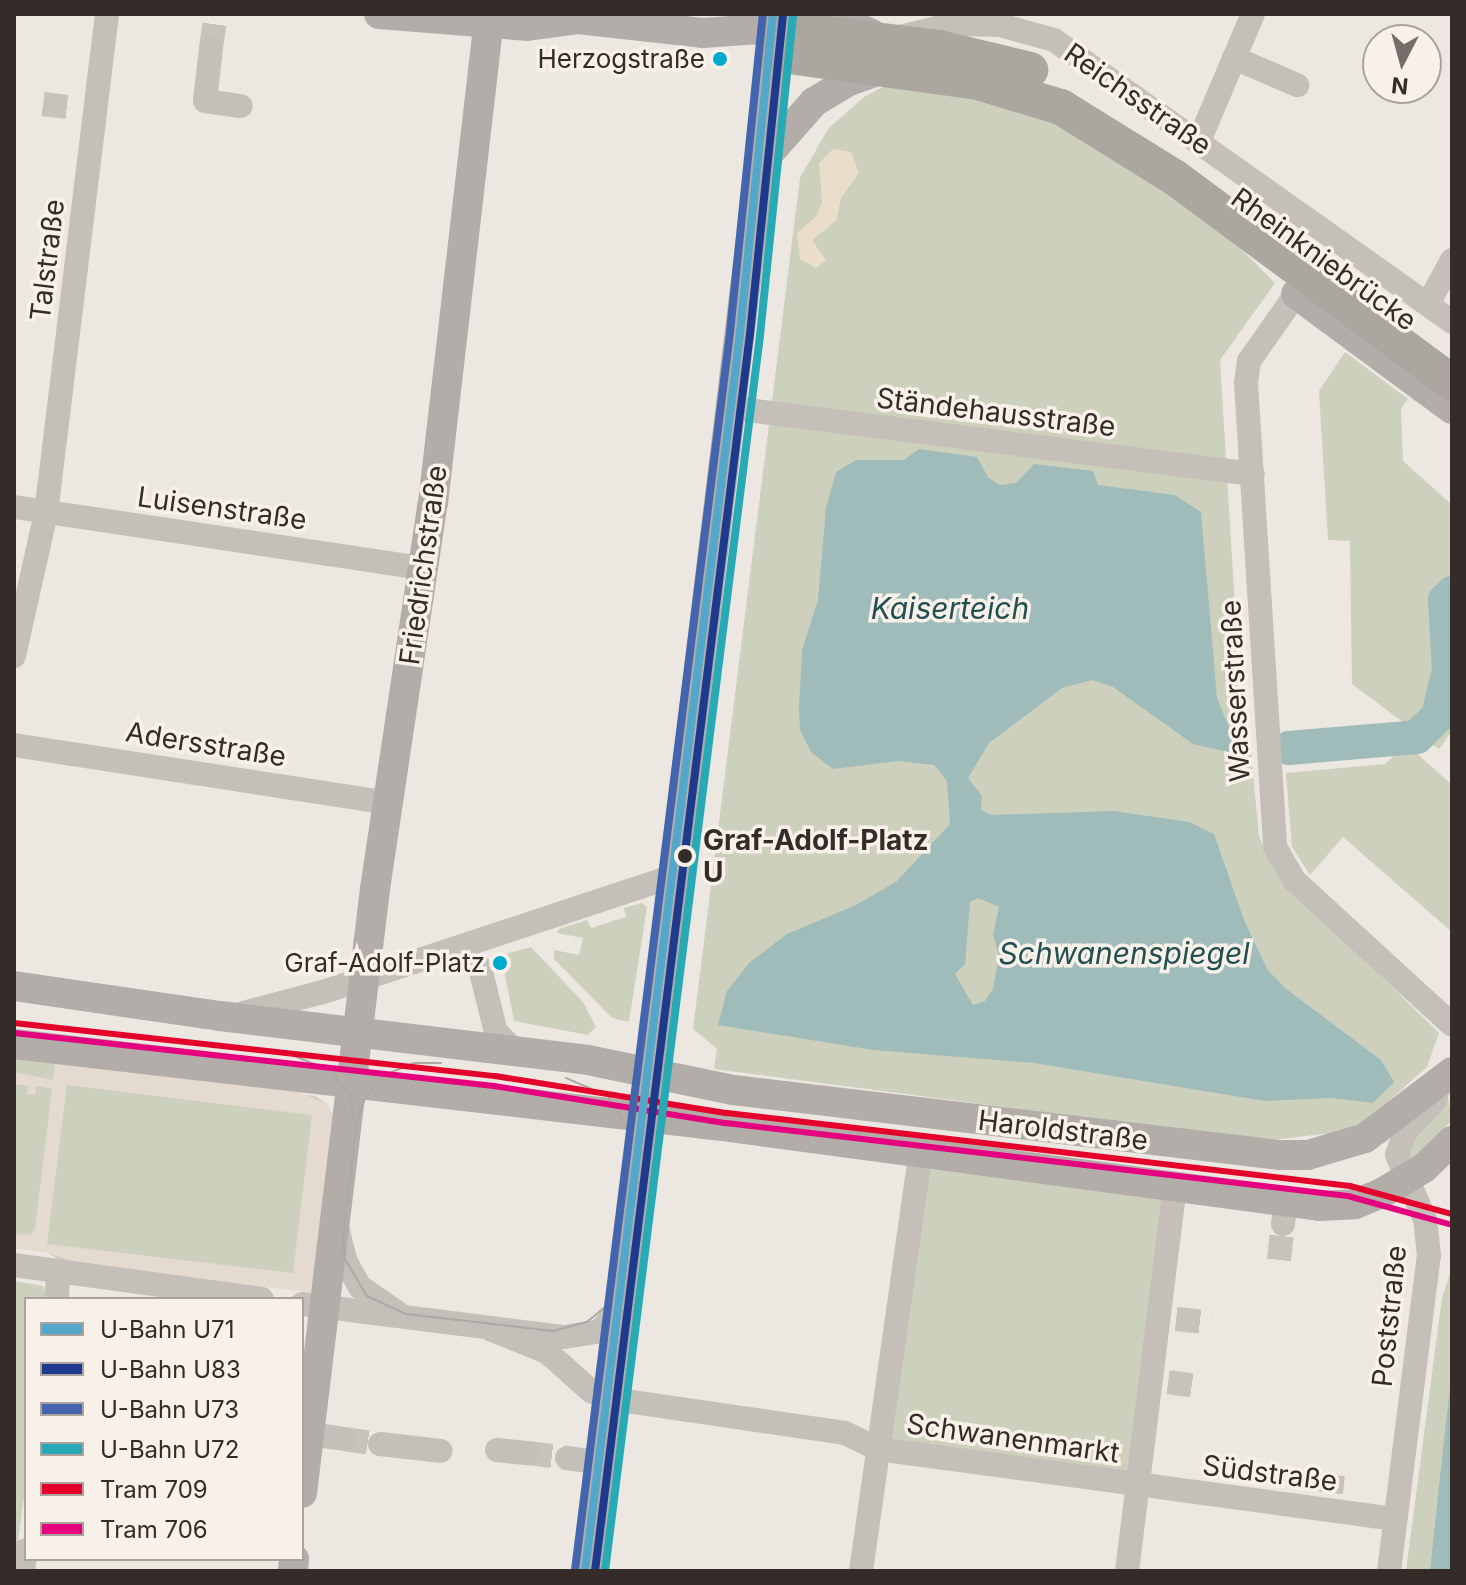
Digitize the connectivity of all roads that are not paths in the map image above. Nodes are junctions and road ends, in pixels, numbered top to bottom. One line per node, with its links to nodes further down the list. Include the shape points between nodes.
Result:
1 (107, 14): 27 (street, Talstraße, via 85,110)
2 (379, 14): 6 (main road)
3 (827, 14): 10 (main road)
4 (1253, 14): 11 (street)
5 (575, 17): 6 (main road, via 540,26); 8 (main road, via 702,33)
6 (489, 18): 28 (main road, Friedrichstraße)
7 (1002, 19): 10 (street, Reichsstraße, via 946,24); 14 (street, Reichsstraße, via 1054,40)
8 (776, 32): 10 (highway, Reichsstraße); 15 (main road)
9 (211, 48): 13 (street, via 205,101)
10 (888, 49): 15 (main road, via 860,76 821,96); 16 (highway, Reichsstraße, via 1061,107 1174,177); 21 (highway, Rheinkniebrücke, via 1015,65 1127,117)
11 (1234, 58): 12 (street); 14 (street)
12 (1297, 85)
13 (241, 106)
14 (1199, 141): 19 (street, Reichsstraße)
15 (761, 163): 23 (main road)
16 (1233, 222): 18 (highway); 22 (highway, Rheinkniebrücke)
17 (1452, 260): 19 (street)
18 (1296, 294): 24 (main road); 25 (street, Wasserstraße, via 1249,361 1246,402)
19 (1428, 304): 20 (street, Reichsstraße)
20 (1452, 322)
21 (1452, 353)
22 (1452, 383)
23 (732, 408): 25 (street, Ständehausstraße); 32 (main road)
24 (1452, 409)
25 (1253, 474): 39 (street, Wasserstraße, via 1275,847 1295,881)
26 (14, 507): 27 (street, Luisenstraße)
27 (46, 513): 28 (street, Luisenstraße, via 139,515); 29 (street, Talstraße)
28 (422, 568): 31 (main road, Friedrichstraße)
29 (14, 656)
30 (14, 745): 31 (street, Adersstraße)
31 (389, 803): 34 (main road, Friedrichstraße)
32 (675, 882): 33 (street, via 662,880); 43 (main road)
33 (444, 953): 34 (street); 42 (street, via 463,955 480,968 496,1032)
34 (366, 978): 38 (street); 40 (main road, Friedrichstraße)
35 (14, 986): 37 (main road)
36 (14, 998): 37 (main road, via 98,1007)
37 (134, 1004): 38 (main road)
38 (220, 1016): 40 (main road)
39 (1452, 1025)
40 (359, 1031): 42 (main road); 45 (main road, Friedrichstraße)
41 (14, 1044): 45 (main road)
42 (516, 1051): 43 (main road)
43 (652, 1073): 44 (main road, Haroldstraße, via 733,1090 1280,1155 1308,1155 1365,1138); 46 (main road)
44 (1445, 1079): 49 (street, Poststraße, via 1399,1144)
45 (351, 1082): 46 (main road); 51 (main road, Friedrichstraße)
46 (646, 1118): 48 (main road, Haroldstraße); 54 (main road)
47 (1452, 1141): 49 (main road, Haroldstraße)
48 (921, 1151): 50 (main road, Haroldstraße); 65 (street, Schwanenmarkt)
49 (1404, 1181): 50 (main road, Haroldstraße, via 1355,1204 1285,1212); 73 (street, Poststraße, via 1425,1219 1429,1256)
50 (1175, 1185): 72 (street, Schwanenmarkt, via 1169,1318)
51 (335, 1213): 57 (main road, Friedrichstraße); 58 (street, via 346,1262 360,1287 384,1306)
52 (14, 1265): 53 (street)
53 (58, 1273): 55 (street); 56 (street)
54 (617, 1296): 59 (street, via 605,1326 582,1337); 61 (main road)
55 (57, 1297)
56 (246, 1297)
57 (313, 1306): 58 (street); 60 (main road, Friedrichstraße)
58 (419, 1320): 59 (street)
59 (490, 1329): 61 (street, via 547,1352 591,1391)
60 (311, 1350): 62 (main road, Friedrichstraße)
61 (612, 1399): 65 (street, via 845,1433); 70 (main road)
62 (309, 1434): 63 (street); 71 (main road, Friedrichstraße)
63 (344, 1439)
64 (380, 1444): 67 (street)
65 (878, 1449): 72 (street, Schwanenmarkt); 75 (street)
66 (497, 1450): 68 (street)
67 (441, 1451)
68 (528, 1453)
69 (567, 1458): 70 (street)
70 (604, 1463): 74 (main road)
71 (304, 1476)
72 (1137, 1486): 73 (street, Südstraße, via 1330,1502); 76 (street)
73 (1395, 1519): 77 (street, Poststraße)
74 (590, 1571)
75 (861, 1571)
76 (1127, 1571)
77 (1389, 1571)

